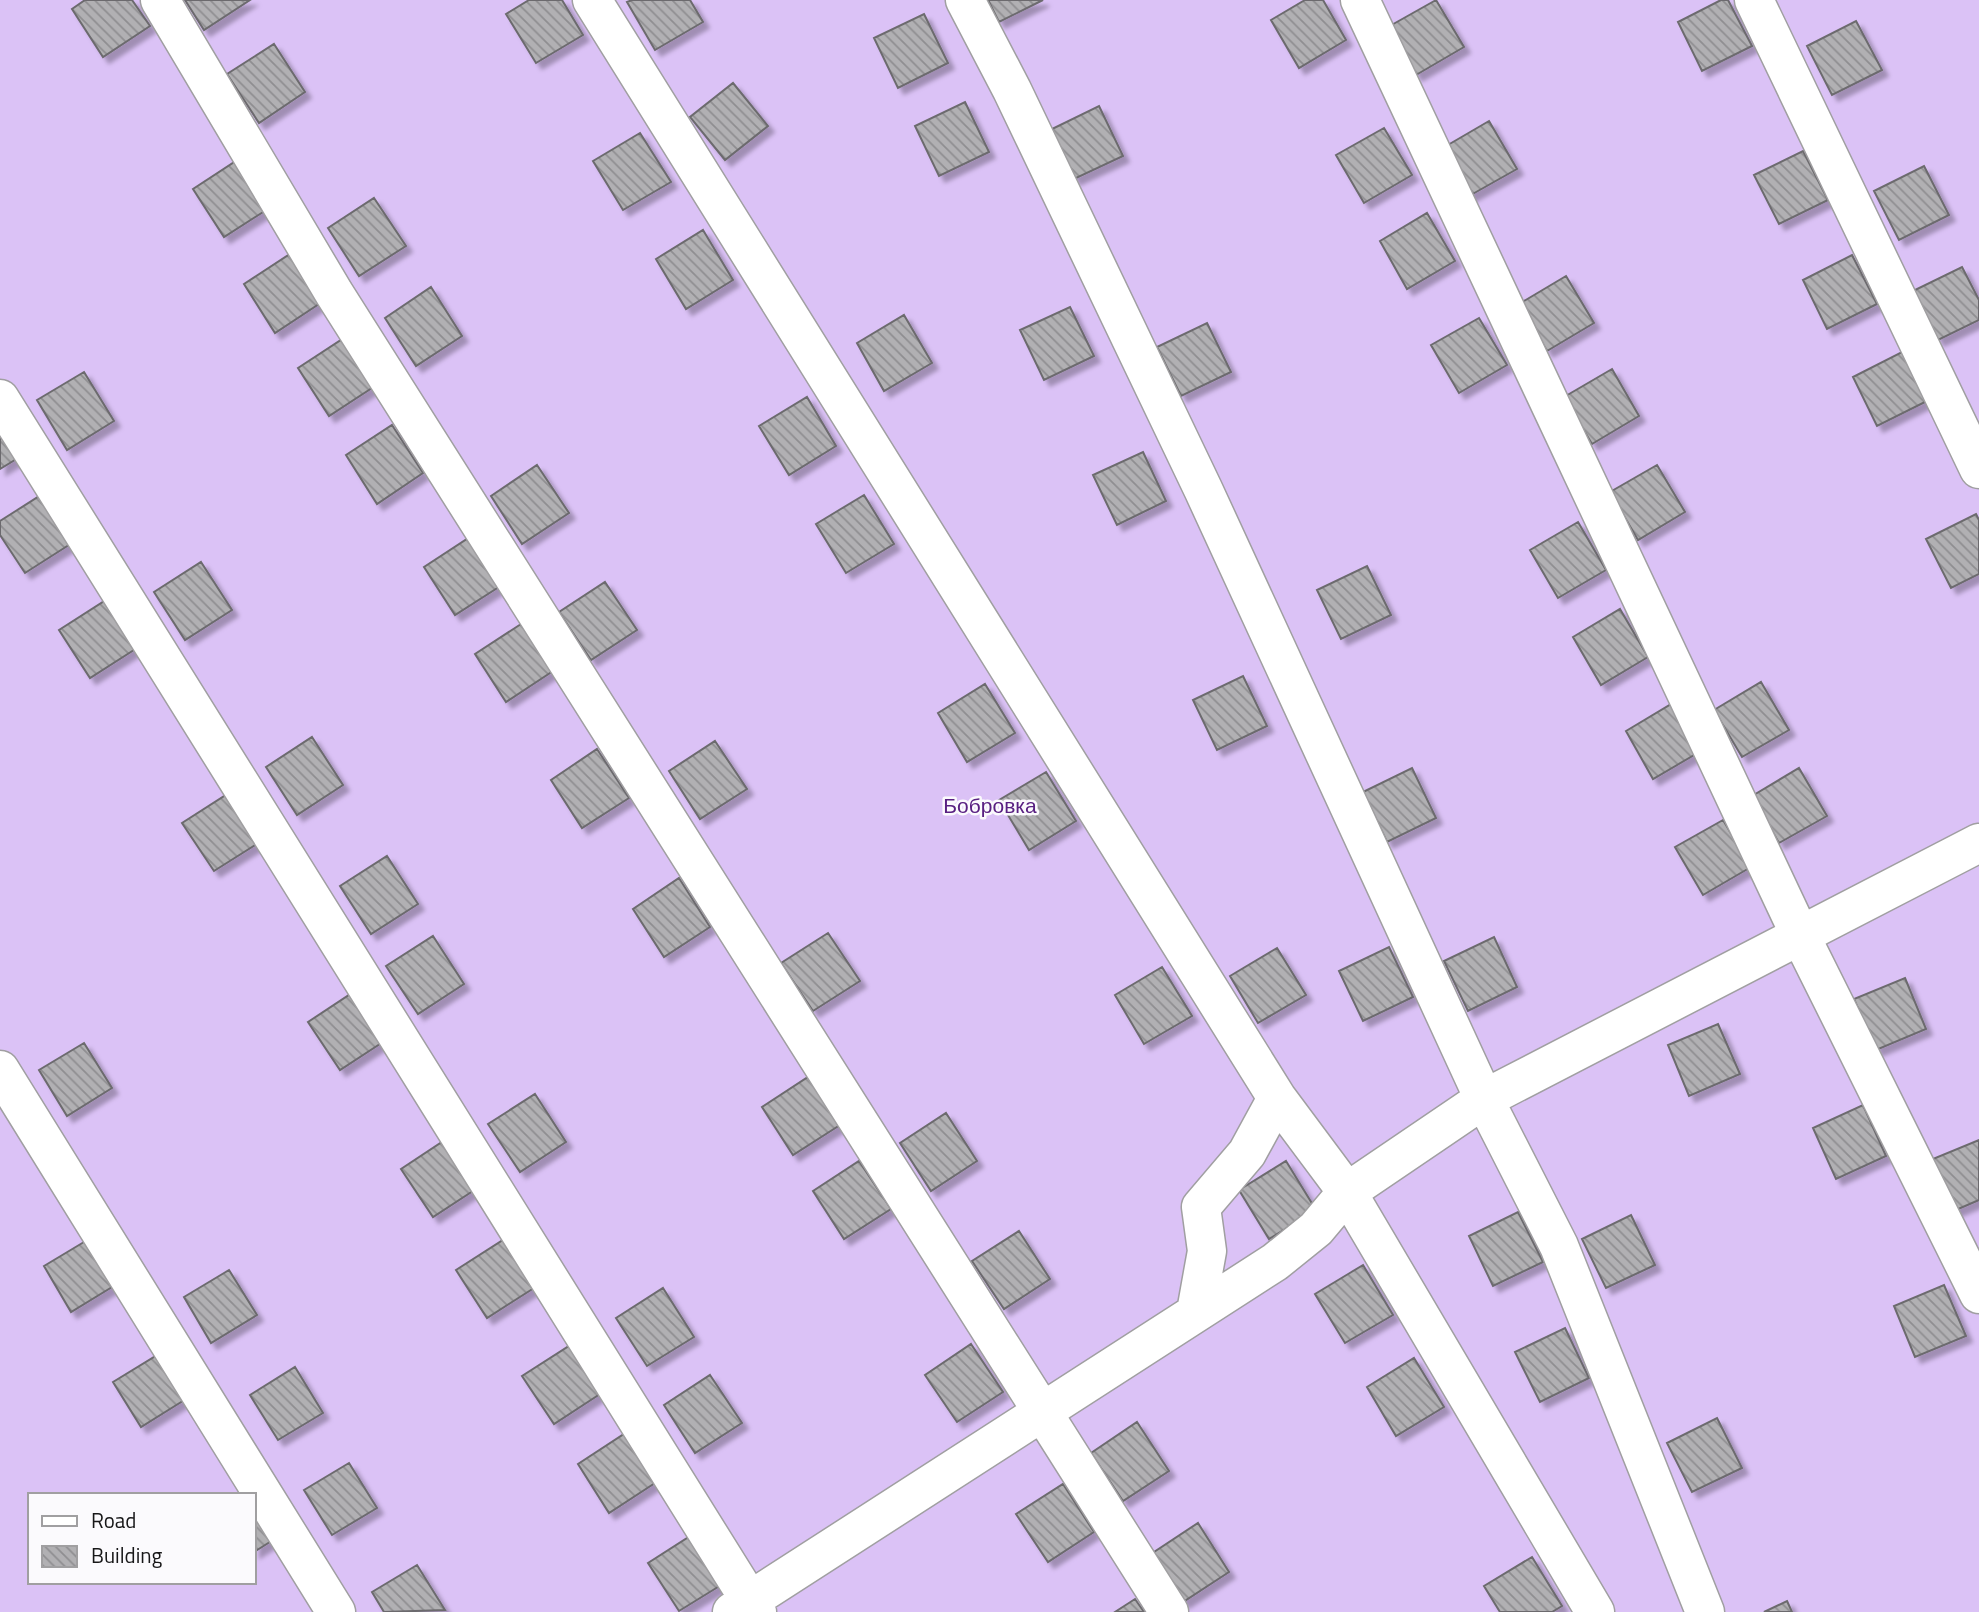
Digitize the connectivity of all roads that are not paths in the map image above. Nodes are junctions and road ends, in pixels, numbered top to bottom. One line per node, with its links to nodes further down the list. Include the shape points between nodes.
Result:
1 (160, 0): 18 (street, via 334,292)
2 (592, 0): 11 (street)
3 (965, 0): 12 (street, via 1203,489)
4 (1360, 0): 9 (street)
5 (1754, 0): 7 (street)
6 (0, 399): 19 (street)
7 (1979, 469)
8 (1979, 843): 9 (street)
9 (1800, 935): 12 (street); 16 (street)
10 (0, 1070): 20 (street)
11 (1277, 1098): 13 (street); 14 (street, via 1247,1153 1201,1207)
12 (1484, 1099): 13 (street); 23 (street, via 1559,1246)
13 (1347, 1192): 15 (street, via 1316,1229); 22 (street)
14 (1208, 1251): 15 (street); 17 (street)
15 (1275, 1262): 17 (street)
16 (1979, 1294)
17 (1196, 1312): 18 (street)
18 (1041, 1410): 19 (street); 21 (street)
19 (746, 1608)
20 (336, 1612)
21 (1169, 1612)
22 (1595, 1612)
23 (1705, 1612)

